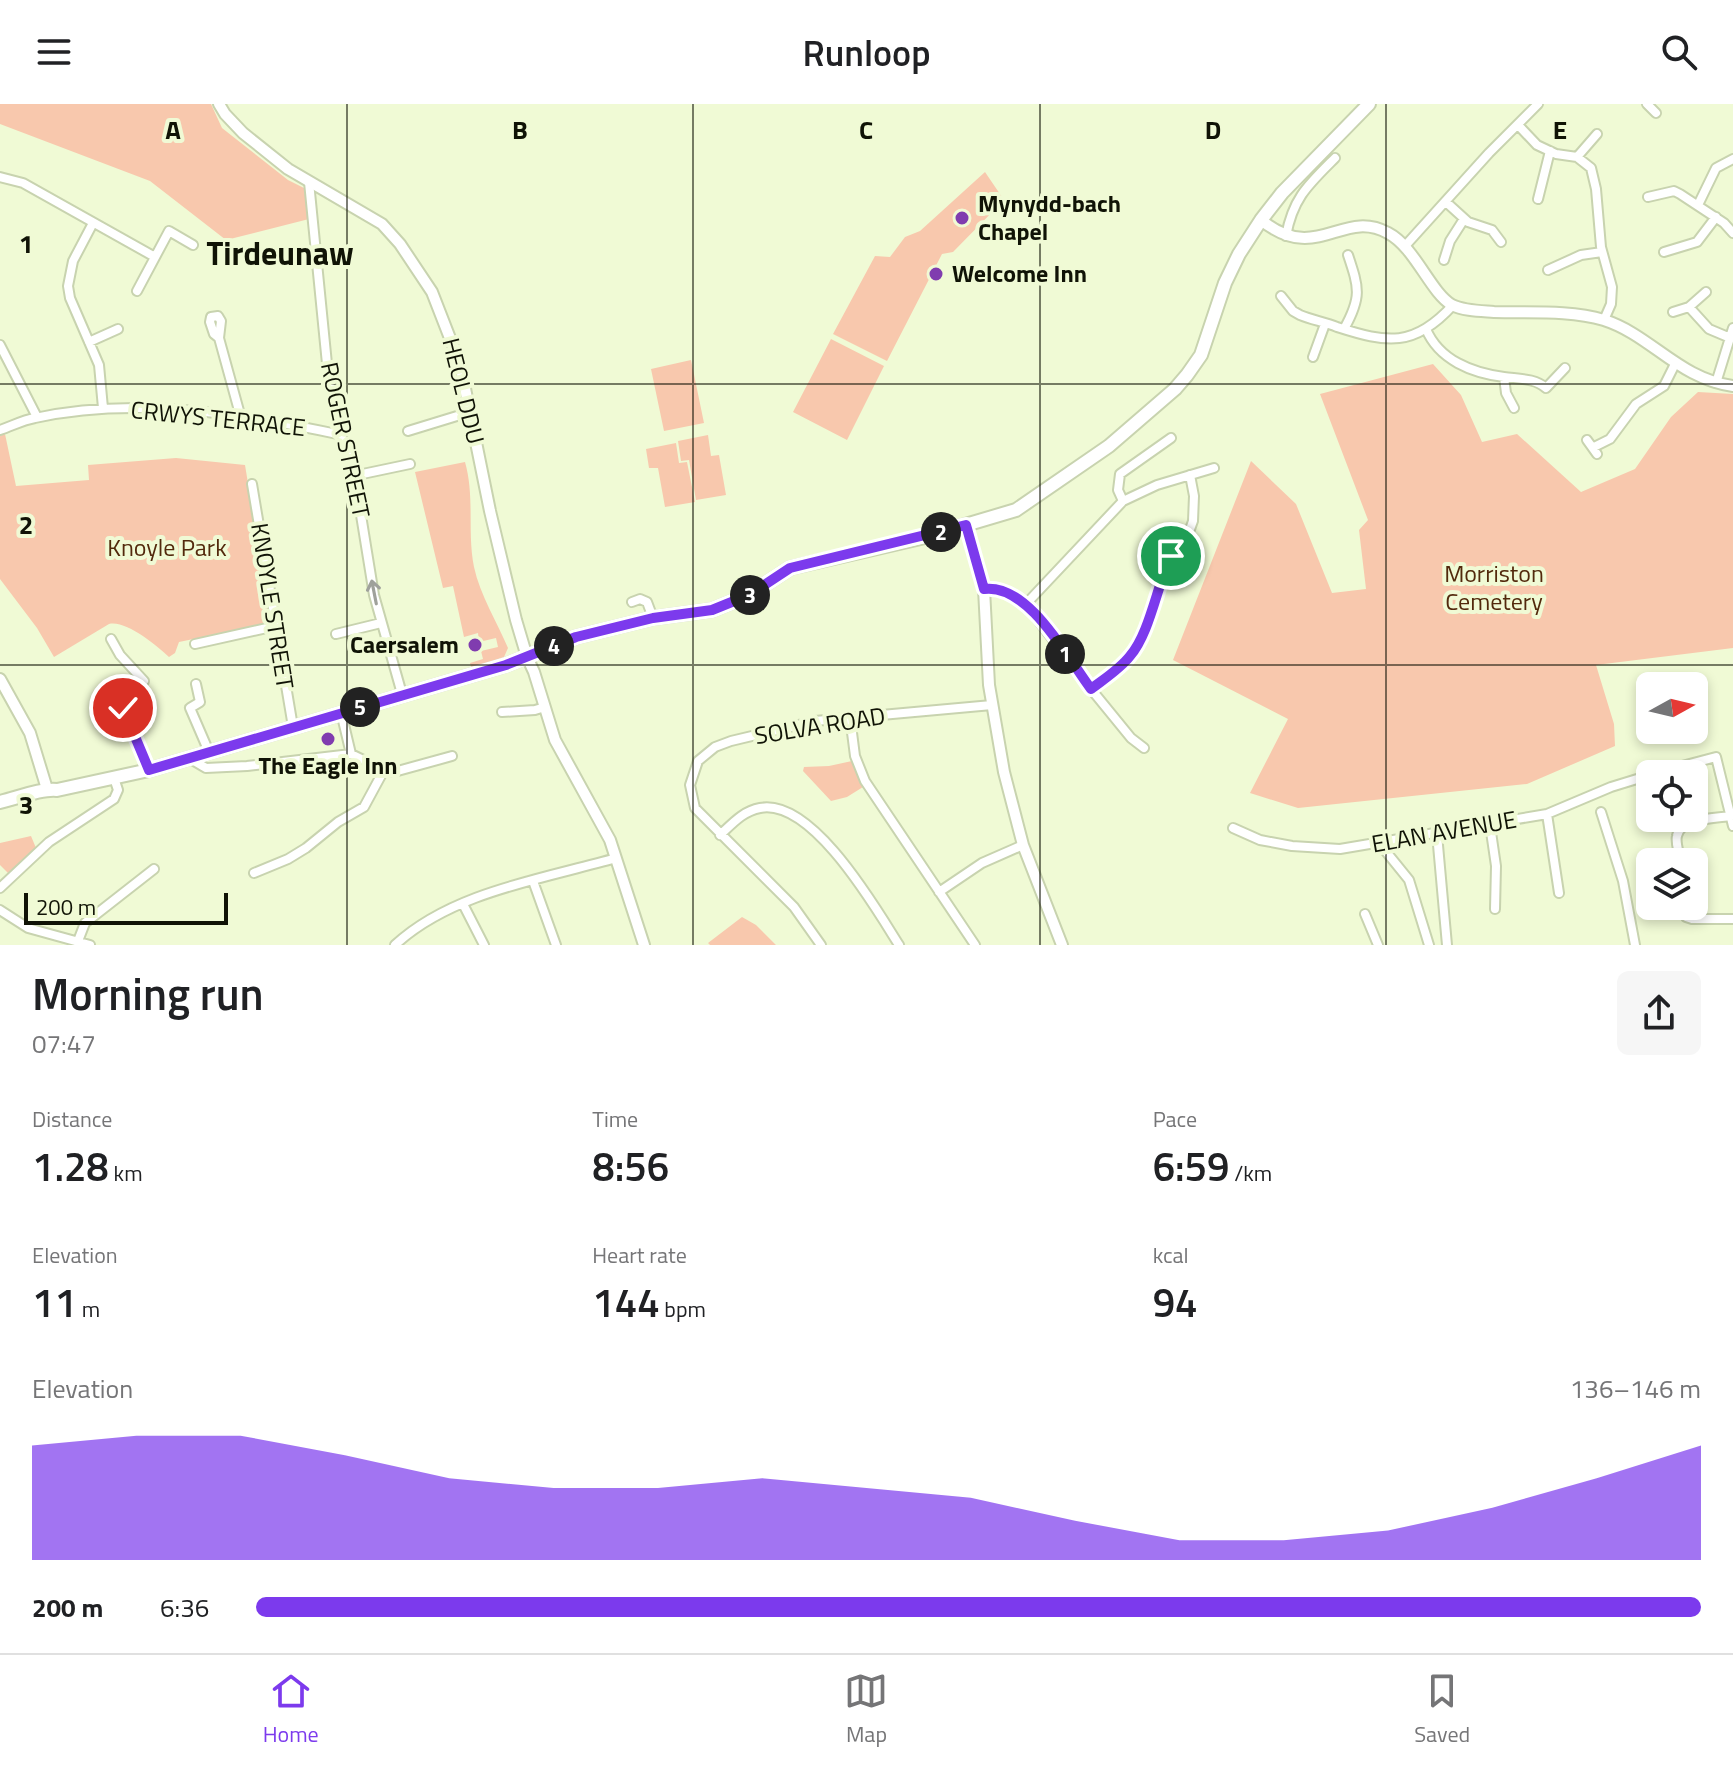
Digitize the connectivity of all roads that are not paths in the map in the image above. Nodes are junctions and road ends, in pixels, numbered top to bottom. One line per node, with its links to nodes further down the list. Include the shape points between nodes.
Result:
1 (219, 104): 13 (street, HEOL DDU, via 267,153)
2 (1369, 104): 20 (main road)
3 (1538, 104): 6 (street)
4 (1647, 104): 5 (street)
5 (1656, 113)
6 (1518, 125): 8 (street); 16 (street)
7 (1597, 134): 9 (street)
8 (1550, 151): 9 (street); 15 (street)
9 (1577, 157): 27 (street, via 1593,173)
10 (1335, 158): 23 (street, via 1291,211)
11 (1733, 159): 17 (street, via 1716,168)
12 (0, 177): 21 (street, via 23,183)
13 (309, 182): 61 (street, ROGER STREET, via 328,374); 82 (street, HEOL DDU, via 382,224 420,272 441,312 460,364)
14 (1648, 197): 17 (street, via 1674,191)
15 (1538, 199)
16 (1446, 202): 19 (street); 26 (street)
17 (1698, 205): 18 (street)
18 (1716, 217): 22 (street); 28 (street, via 1697,242)
19 (1464, 219): 24 (street, via 1492,230); 31 (street)
20 (1261, 220): 23 (street); 72 (main road, via 1225,283 1201,355 1175,389 1109,446 1030,501 1000,517)
21 (93, 223): 30 (street); 46 (street, via 73,261 68,286)
22 (1733, 233)
23 (1286, 237): 26 (street, via 1309,239 1373,227)
24 (1501, 242)
25 (193, 245): 30 (street, via 169,231)
26 (1405, 246): 36 (street)
27 (1602, 252): 32 (street); 39 (street, via 1612,297)
28 (1662, 253)
29 (1348, 255): 42 (street, via 1359,294)
30 (155, 257): 33 (street)
31 (1444, 260)
32 (1548, 270)
33 (137, 291)
34 (1706, 292): 37 (street)
35 (1281, 296): 40 (street, via 1293,311)
36 (1453, 305): 39 (street); 43 (street)
37 (1689, 307): 38 (street); 44 (street, via 1709,329)
38 (1673, 312)
39 (1604, 320): 49 (street)
40 (1325, 324): 42 (street); 48 (street)
41 (118, 329): 46 (street)
42 (1344, 329): 43 (street, via 1394,339)
43 (1426, 329): 51 (street, via 1439,350 1460,365)
44 (1731, 332): 52 (street)
45 (219, 338): 58 (street)
46 (89, 342): 54 (street, via 99,365)
47 (0, 345): 57 (street)
48 (1313, 357)
49 (1675, 364): 52 (street); 63 (street, via 1664,386 1644,398 1610,439)
50 (1565, 368): 51 (street, via 1546,388)
51 (1504, 377): 55 (street)
52 (1716, 383): 53 (street)
53 (1733, 386)
54 (103, 408): 57 (street, CRWYS TERRACE); 58 (street, CRWYS TERRACE)
55 (1514, 408)
56 (457, 416): 60 (street)
57 (37, 417): 59 (street, CRWYS TERRACE)
58 (241, 418): 61 (street, CRWYS TERRACE)
59 (0, 430)
60 (408, 431)
61 (342, 435): 68 (street, ROGER STREET)
62 (1171, 438): 71 (street, via 1120,474)
63 (1593, 447)
64 (410, 464): 65 (street)
65 (396, 467): 68 (street); 69 (street)
66 (1214, 468): 67 (street)
67 (1190, 475): 71 (street); 85 (street, via 1193,521 1165,569 1144,632 1131,656)
68 (353, 476): 77 (street, ROGER STREET, one-way to 68)
69 (399, 477)
70 (252, 484): 78 (street, KNOYLE STREET)
71 (1123, 501): 75 (street)
72 (966, 525): 73 (street); 76 (main road, via 790,568 749,595 712,610)
73 (984, 589): 75 (street, via 998,588); 88 (street)
74 (632, 602): 76 (street, via 647,602)
75 (1026, 604): 85 (street)
76 (653, 618): 82 (main road, via 576,637)
77 (381, 623): 79 (street); 86 (street, ROGER STREET)
78 (276, 626): 81 (street); 93 (street, KNOYLE STREET)
79 (336, 634)
80 (111, 639): 100 (street, via 144,681 126,694 123,708)
81 (195, 644)
82 (527, 657): 86 (main road); 89 (street, HEOL DDU)
83 (0, 679): 87 (street)
84 (196, 684): 95 (street, via 200,702 190,708)
85 (1091, 689): 94 (street)
86 (402, 694): 90 (main road)
87 (5, 699): 104 (street, via 30,733)
88 (992, 705): 92 (street, SOLVA ROAD); 115 (street)
89 (545, 707): 91 (street); 117 (street, HEOL DDU, via 555,740)
90 (341, 712): 93 (main road); 96 (street)
91 (502, 712)
92 (850, 717): 113 (street, SOLVA ROAD, via 773,729 704,754 691,777 692,801); 122 (street, via 855,756 865,781)
93 (293, 727): 95 (main road)
94 (1144, 748)
95 (209, 752): 98 (main road)
96 (351, 754): 98 (street, via 206,768); 101 (street)
97 (452, 756): 101 (street)
98 (189, 758): 100 (main road)
99 (1705, 760): 108 (street, ELAN AVENUE, via 1716,757)
100 (149, 770): 102 (main road)
101 (384, 770): 119 (street, via 364,807 288,859)
102 (114, 778): 104 (main road); 121 (street, via 114,799 49,842)
103 (1636, 779): 107 (street, ELAN AVENUE)
104 (47, 789): 105 (main road)
105 (0, 802)
106 (1601, 812): 147 (street, via 1623,881)
107 (1547, 814): 109 (street, ELAN AVENUE); 123 (street)
108 (1730, 816): 110 (street); 116 (street, via 1682,827)
109 (1490, 825): 112 (street, ELAN AVENUE); 125 (street)
110 (1733, 826)
111 (1233, 828): 114 (street, ELAN AVENUE, via 1292,846 1340,849)
112 (1437, 834): 114 (street, ELAN AVENUE); 146 (street)
113 (720, 835): 140 (street, SOLVA ROAD, via 794,907); 141 (street, via 758,808 783,809 798,817 848,866)
114 (1379, 843): 145 (street, via 1409,880)
115 (1023, 845): 122 (street, via 982,863); 143 (street)
116 (1676, 848)
117 (616, 858): 120 (street); 139 (street, HEOL DDU)
118 (154, 869): 132 (street, via 85,923)
119 (254, 873)
120 (533, 881): 124 (street); 138 (street)
121 (0, 888)
122 (939, 892): 142 (street)
123 (1559, 893)
124 (463, 904): 131 (street); 137 (street)
125 (1495, 909)
126 (0, 910): 130 (street)
127 (1365, 914): 144 (street)
128 (1708, 919): 129 (street)
129 (1733, 919)
130 (47, 935): 132 (street); 133 (street)
131 (404, 937): 135 (street); 136 (street)
132 (78, 941): 134 (street)
133 (44, 945)
134 (90, 945)
135 (395, 945)
136 (411, 945)
137 (484, 945)
138 (556, 945)
139 (644, 945)
140 (821, 945)
141 (899, 945)
142 (975, 945)
143 (1062, 945)
144 (1378, 945)
145 (1429, 945)
146 (1447, 945)
147 (1635, 945)

